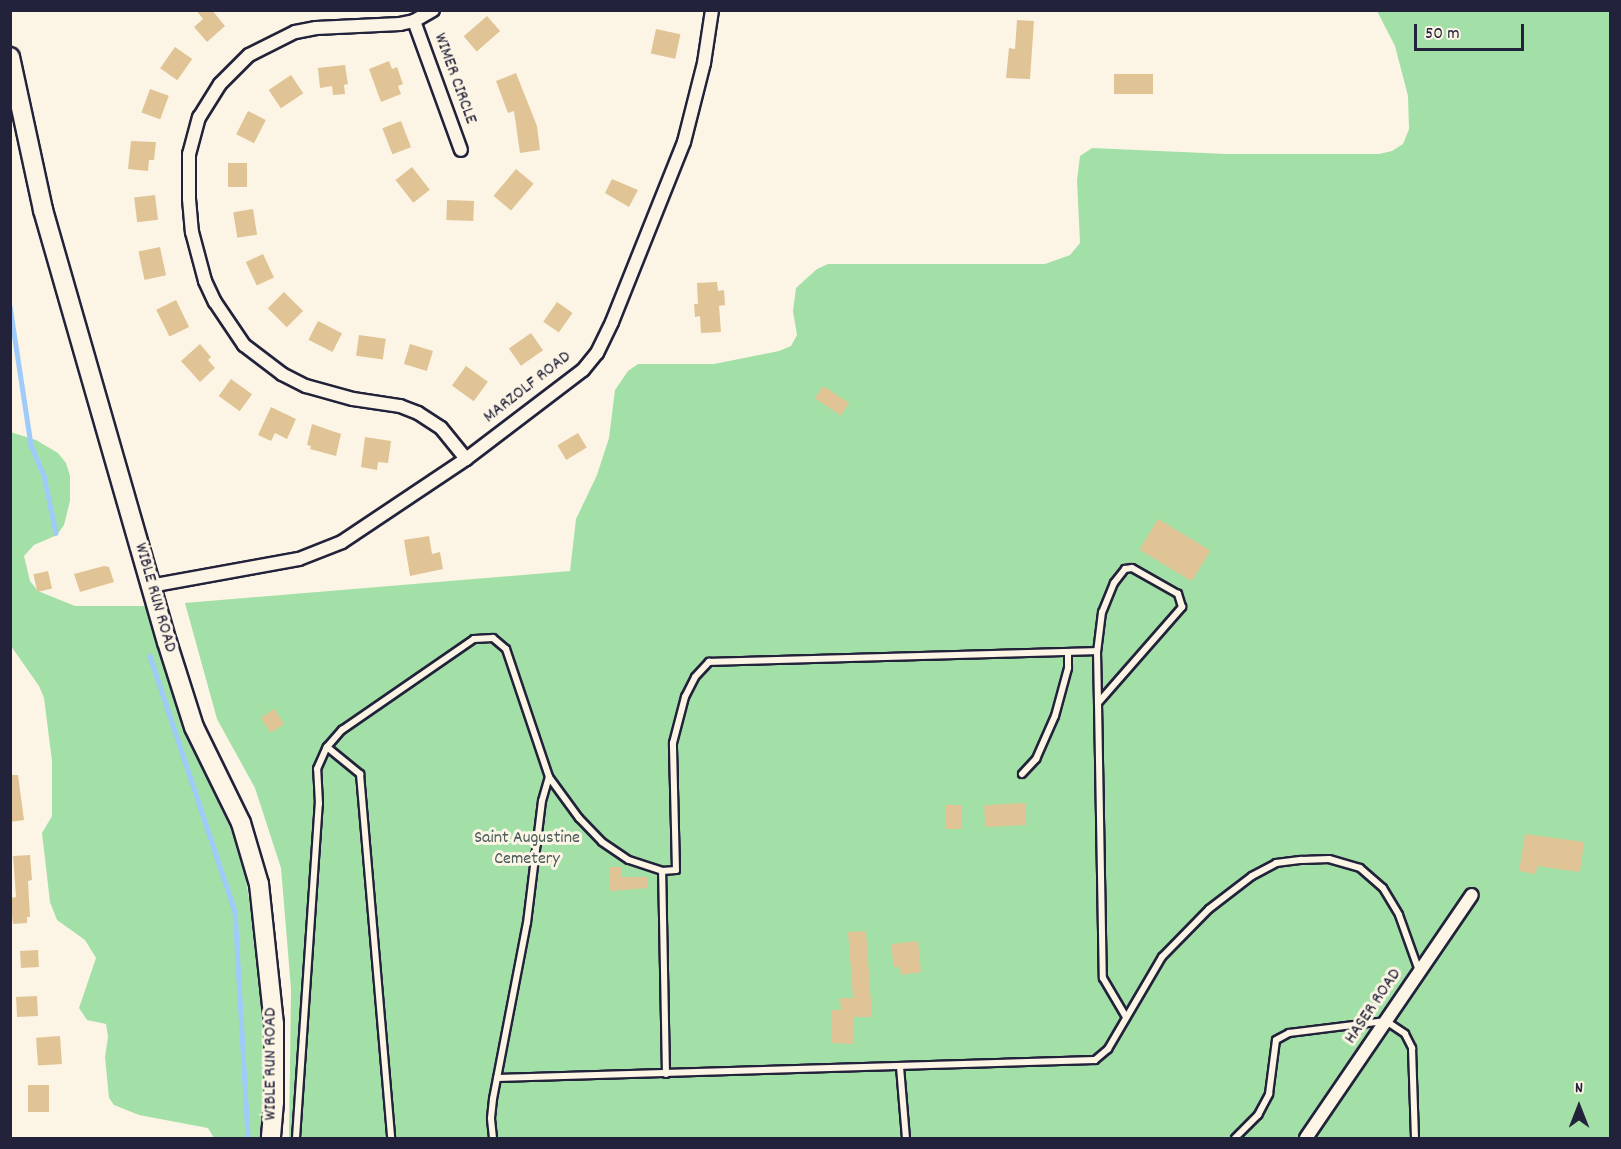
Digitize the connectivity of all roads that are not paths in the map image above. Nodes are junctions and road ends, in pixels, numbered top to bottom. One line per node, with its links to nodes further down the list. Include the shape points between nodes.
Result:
1 (433, 10): 3 (street)
2 (712, 10): 6 (street, MARZOLF ROAD, via 704,63 684,142 597,353 570,382)
3 (414, 21): 5 (street, WIMER CIRCLE); 6 (street, via 295,32 264,45 231,71 208,100 194,133 187,173 192,232 215,303 250,351 306,386 418,413 441,428)
4 (10, 57): 7 (street, WIBLE RUN ROAD, via 43,210)
5 (461, 150)
6 (466, 459): 7 (street, MARZOLF ROAD, via 361,530 324,550)
7 (150, 586): 22 (street, WIBLE RUN ROAD, via 191,718 241,823 259,884 274,1024)
8 (1097, 651): 9 (lane); 10 (lane); 10 (lane, via 1102,612 1125,568 1132,568 1179,594 1182,606)
9 (1068, 652): 12 (lane, via 1068,668 1055,716 1036,759); 14 (lane, via 709,662 695,677 677,720 676,870)
10 (1098, 703): 17 (lane, via 1103,978)
11 (327, 747): 13 (lane, via 342,730 474,639 493,638 506,649); 23 (lane, via 317,768 319,804); 24 (lane, via 360,774)
12 (1022, 774)
13 (549, 777): 14 (lane, via 602,842 629,860); 21 (lane, via 542,801 527,923)
14 (662, 871): 20 (lane)
15 (1472, 895): 16 (street, HASER ROAD)
16 (1419, 972): 17 (lane, via 1399,915 1383,888 1360,868 1329,859 1276,863 1209,909 1162,957); 18 (street, HASER ROAD)
17 (1126, 1017): 19 (lane, via 1108,1049 1095,1060)
18 (1386, 1021): 27 (lane, via 1289,1033 1276,1040 1269,1094 1258,1115); 28 (street, HASER ROAD); 29 (lane, via 1405,1034 1412,1048)
19 (900, 1067): 20 (lane); 26 (lane)
20 (666, 1074): 21 (lane)
21 (497, 1078): 25 (lane, via 491,1118)
22 (271, 1138)
23 (297, 1138)
24 (391, 1138)
25 (494, 1138)
26 (906, 1138)
27 (1235, 1138)
28 (1308, 1138)
29 (1415, 1138)

